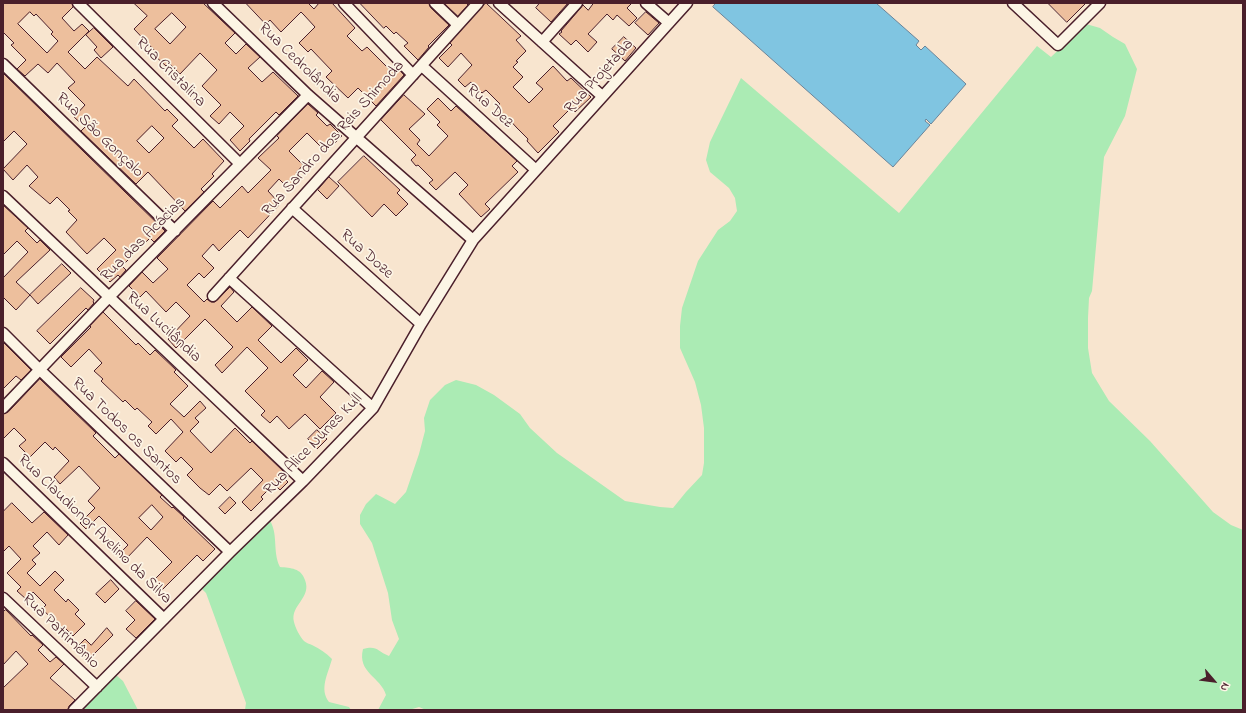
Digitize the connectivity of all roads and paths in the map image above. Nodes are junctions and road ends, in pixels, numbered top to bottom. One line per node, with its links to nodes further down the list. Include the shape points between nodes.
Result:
1 (78, 3): 21 (street, Rua Cristalina)
2 (213, 3): 18 (street, Rua Cedrolândia)
3 (344, 3): 17 (street)
4 (435, 3): 13 (street)
5 (478, 3): 13 (street, Rua Sandro dos Reis Shimoda)
6 (499, 3): 14 (street)
7 (577, 3): 14 (street)
8 (646, 3): 12 (street)
9 (687, 3): 12 (street, Rua Projetada)
10 (1013, 3): 11 (street, via 1058,45)
11 (1100, 3)
12 (669, 23): 19 (street, Rua Projetada)
13 (458, 25): 16 (street, Rua Sandro dos Reis Shimoda)
14 (542, 42): 19 (street)
15 (3, 64): 25 (street, Rua São Gonçalo)
16 (422, 66): 17 (street, Rua Sandro dos Reis Shimoda); 22 (street, Rua Dez)
17 (413, 75): 20 (street, Rua Sandro dos Reis Shimoda)
18 (308, 95): 20 (street, Rua Cedrolândia); 21 (street, Rua das Acácias)
19 (602, 96): 22 (street, Rua Projetada)
20 (356, 138): 24 (street, Rua Sandro dos Reis Shimoda); 26 (street, Rua Cedrolândia)
21 (240, 164): 25 (street, Rua das Acácias)
22 (536, 170): 26 (street, Rua Alice Nunes Kull)
23 (3, 196): 29 (street, Rua Lucilândia)
24 (292, 208): 27 (street, Rua Sandro dos Reis Shimoda); 30 (street, Rua Doze)
25 (175, 231): 29 (street, Rua das Acácias)
26 (473, 240): 30 (street, Rua Alice Nunes Kull)
27 (229, 278): 28 (street, Rua Sandro dos Reis Shimoda); 34 (street)
28 (213, 296)
29 (109, 297): 32 (street, Rua das Acácias); 36 (street, Rua Lucilândia)
30 (421, 324): 34 (street, Rua Alice Nunes Kull)
31 (3, 333): 32 (street, Rua Todos os Santos)
32 (40, 370): 33 (street, Rua das Acácias); 37 (street, Rua Todos os Santos)
33 (3, 408)
34 (373, 408): 36 (street, Rua Alice Nunes Kull)
35 (3, 462): 39 (street, Rua Claudionor Avelino da Silva)
36 (303, 481): 37 (street, Rua Alice Nunes Kull)
37 (230, 552): 39 (street, Rua Alice Nunes Kull)
38 (3, 598): 40 (street, Rua Patrimônio)
39 (164, 619): 40 (street, Rua Alice Nunes Kull)
40 (97, 687): 41 (street, Rua Alice Nunes Kull)
41 (74, 710)

